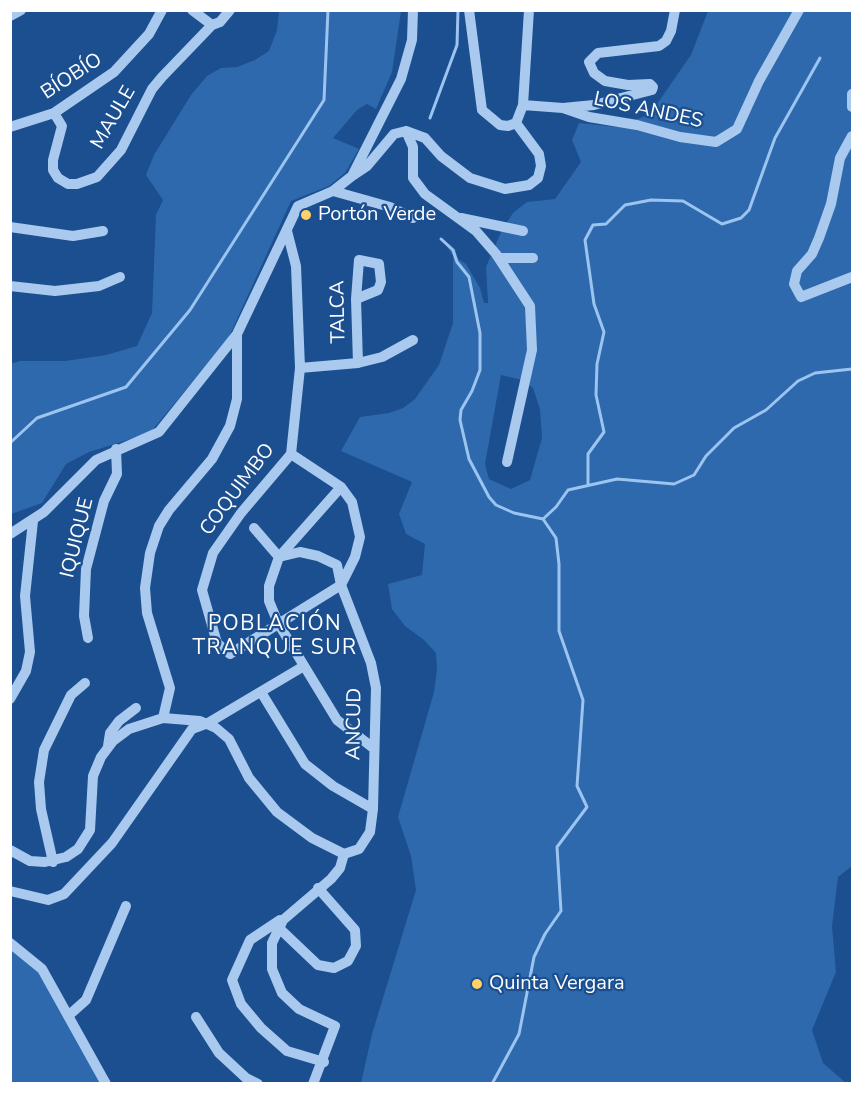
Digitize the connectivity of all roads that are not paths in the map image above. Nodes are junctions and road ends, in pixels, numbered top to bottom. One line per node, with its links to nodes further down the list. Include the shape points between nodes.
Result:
1 (21, 10): 10 (street)
2 (162, 10): 13 (street, BÍOBÍO, via 149,34 114,72)
3 (230, 10): 11 (street, MAULE)
4 (413, 10): 23 (street, via 412,39 401,79)
5 (469, 10): 18 (street, via 482,111 500,125)
6 (529, 10): 14 (street)
7 (799, 10): 16 (street, LOS ANDES, via 742,120 728,137 706,142)
8 (193, 11): 11 (street)
9 (671, 12): 16 (street, via 671,31 659,46 598,53 589,62 594,74 605,81 650,84 652,90 594,105)
10 (10, 16)
11 (212, 25): 19 (street, MAULE, via 152,89 121,150 97,177 77,184 58,178 52,160)
12 (852, 94): 15 (street)
13 (76, 98): 17 (street, BÍOBÍO); 19 (street, MAULE)
14 (523, 105): 16 (street, LOS ANDES); 18 (street)
15 (852, 107)
16 (563, 108)
17 (54, 113): 19 (street, MAULE); 20 (street, BÍOBÍO)
18 (516, 123): 21 (street, via 539,154 541,166 538,178 529,185 505,189 470,178 441,156 426,138)
19 (63, 126)
20 (10, 127)
21 (406, 131): 23 (street, via 394,134 368,166); 25 (street, via 413,147 413,178 425,194)
22 (852, 136): 34 (street, via 840,158 819,238 812,254 797,271 794,284 801,297)
23 (352, 176): 24 (street)
24 (333, 191): 26 (street, via 390,207); 29 (street, via 298,206)
25 (455, 216): 30 (street); 31 (street, via 476,231)
26 (413, 218)
27 (11, 228): 28 (street, via 73,236)
28 (103, 231)
29 (287, 231): 37 (street); 40 (street, COQUIMBO, via 296,266)
30 (523, 231)
31 (499, 258): 32 (street); 43 (street, via 530,306 532,350)
32 (533, 258)
33 (120, 277): 35 (street, via 99,286 56,291)
34 (852, 277)
35 (10, 286)
36 (356, 299): 36 (street, TALCA, via 359,260 379,264 378,290); 39 (street, TALCA)
37 (237, 334): 41 (street, via 159,432); 57 (street, via 237,399 230,426 212,459 169,510 150,553 145,588 147,613 170,688)
38 (413, 340): 39 (street, via 382,357)
39 (358, 363): 40 (street)
40 (300, 368): 42 (street, COQUIMBO)
41 (116, 449): 45 (street, via 96,460); 51 (street, IQUIQUE, via 117,474 104,501 86,569 83,606)
42 (291, 454): 44 (street); 50 (street, COQUIMBO, via 213,553 202,590 217,643 230,654)
43 (507, 462)
44 (341, 487): 48 (street); 49 (street, via 352,502 360,537)
45 (33, 521): 47 (street); 55 (street, via 25,596 30,652 26,671)
46 (254, 528): 48 (street)
47 (10, 534)
48 (279, 557): 49 (street, ANCUD, via 300,552 330,561 337,565); 50 (street, via 268,586)
49 (341, 585): 50 (street); 59 (street, ANCUD, via 371,663 376,688)
50 (278, 623): 52 (street)
51 (88, 638)
52 (304, 666): 54 (street); 59 (street, via 337,720)
53 (85, 683): 64 (street, via 71,695 44,750 39,782)
54 (261, 692): 58 (street); 61 (street, via 305,765)
55 (10, 699)
56 (136, 708): 60 (street, via 119,721 110,734)
57 (163, 718): 58 (street); 60 (street, via 129,729)
58 (208, 723): 63 (street, via 229,739 249,778 277,812 312,838); 66 (street, via 192,729 184,738 112,843 64,894 48,900)
59 (372, 747): 61 (street, ANCUD)
60 (107, 749): 64 (street, via 93,776 92,819 87,837 73,853)
61 (373, 809): 63 (street, ANCUD, via 366,842 354,852)
62 (10, 850): 64 (street, via 30,861)
63 (344, 854): 65 (street, via 336,874)
64 (52, 862)
65 (318, 888): 68 (street); 69 (street, via 355,930 357,946 348,961 334,968 318,965)
66 (10, 891)
67 (126, 906): 71 (street, via 86,1000)
68 (289, 913): 69 (street); 73 (street, via 250,940 232,980 241,1004 286,1051)
69 (278, 927): 73 (street, via 271,952 278,985 299,1009 335,1026)
70 (10, 943): 71 (street, via 42,969)
71 (68, 1016): 74 (street)
72 (196, 1017): 75 (street, via 219,1053 246,1078)
73 (324, 1062): 76 (street)
74 (106, 1083)
75 (258, 1083)
76 (313, 1083)

